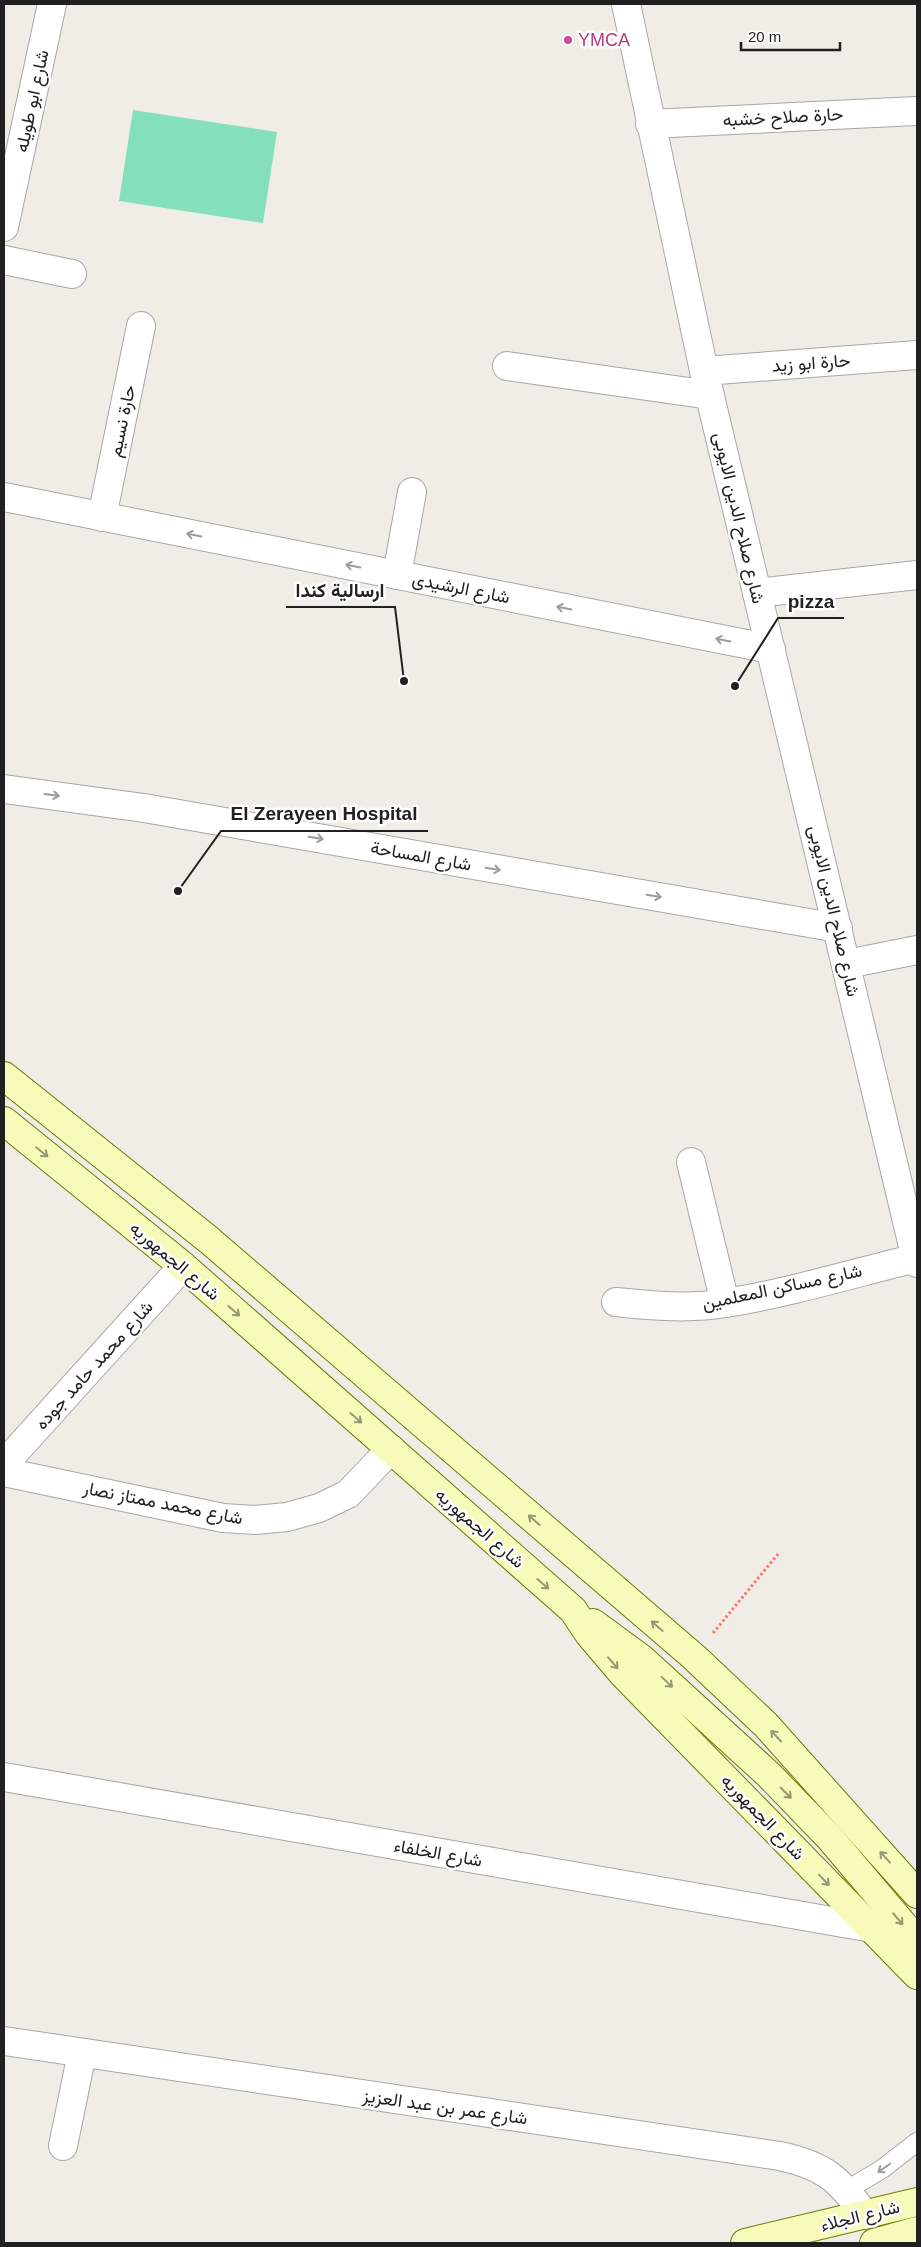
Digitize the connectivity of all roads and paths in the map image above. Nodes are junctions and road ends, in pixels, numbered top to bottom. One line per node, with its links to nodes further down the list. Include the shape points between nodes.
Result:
1 (51, 4): 5 (street, شارع ابو طويله)
2 (626, 4): 4 (street, شارع صلاح الدين الايوبى)
3 (916, 111): 4 (street, حارة صلاح خشبه)
4 (650, 124): 11 (street, شارع صلاح الدين الايوبى)
5 (4, 227)
6 (4, 260): 7 (street)
7 (72, 274)
8 (142, 326): 14 (street, حارة نسيم)
9 (917, 355): 11 (street, حارة ابو زيد)
10 (507, 366): 11 (street, حارة ابو زيد)
11 (707, 383): 17 (street, شارع صلاح الدين الايوبى)
12 (412, 492): 15 (street)
13 (4, 497): 14 (street, شارع الرشيدى)
14 (102, 517): 15 (street, شارع الرشيدى, one-way to 14)
15 (397, 575): 18 (street, شارع الرشيدى, one-way to 15)
16 (917, 575): 17 (street)
17 (758, 593): 18 (street, شارع صلاح الدين الايوبى)
18 (771, 649): 20 (street, شارع صلاح الدين الايوبى)
19 (4, 789): 20 (street, شارع المساحة, one-way to 20, via 163,812)
20 (838, 928): 22 (street, شارع صلاح الدين الايوبى)
21 (917, 950): 22 (street)
22 (847, 964): 26 (street, شارع صلاح الدين الايوبى)
23 (4, 1076): 35 (street, شارع الجمهوريه, one-way to 23, via 209,1240)
24 (4, 1121): 27 (street, شارع الجمهوريه, one-way to 27)
25 (691, 1162): 29 (street)
26 (917, 1260): 29 (street, شارع مساكن المعلمين)
27 (183, 1266): 30 (street, شارع الجمهوريه, one-way to 30); 31 (street, شارع محمد حامد جوده)
28 (616, 1302): 29 (street, شارع مساكن المعلمين, via 652,1306)
29 (726, 1303)
30 (391, 1449): 32 (street, شارع محمد ممتاز نصار, via 348,1494 295,1515 255,1520 223,1518); 34 (street, شارع الجمهوريه, one-way to 34)
31 (4, 1464)
32 (4, 1472)
33 (778, 1554): 35 (path)
34 (573, 1610): 38 (street, شارع الجمهوريه, one-way to 38, via 623,1674); 39 (street, one-way to 39, via 642,1659 768,1775 829,1837)
35 (694, 1657): 37 (street, شارع الجمهوريه, one-way to 35, via 766,1725)
36 (4, 1777): 38 (street, شارع الخلفاء)
37 (917, 1894)
38 (872, 1928): 40 (street, شارع الجمهوريه)
39 (917, 1941)
40 (917, 1975)
41 (4, 2041): 42 (street, شارع عمر بن عبد العزيز)
42 (82, 2054): 44 (street); 45 (street, شارع عمر بن عبد العزيز, via 780,2156 817,2168)
43 (917, 2142): 45 (lane, one-way to 45)
44 (63, 2146)
45 (847, 2190): 47 (street, شارع عمر بن عبد العزيز)
46 (917, 2202): 47 (street, شارع الجلاء)
47 (865, 2215): 49 (street, شارع الجلاء)
48 (917, 2231): 50 (street)
49 (745, 2243)
50 (874, 2243)

